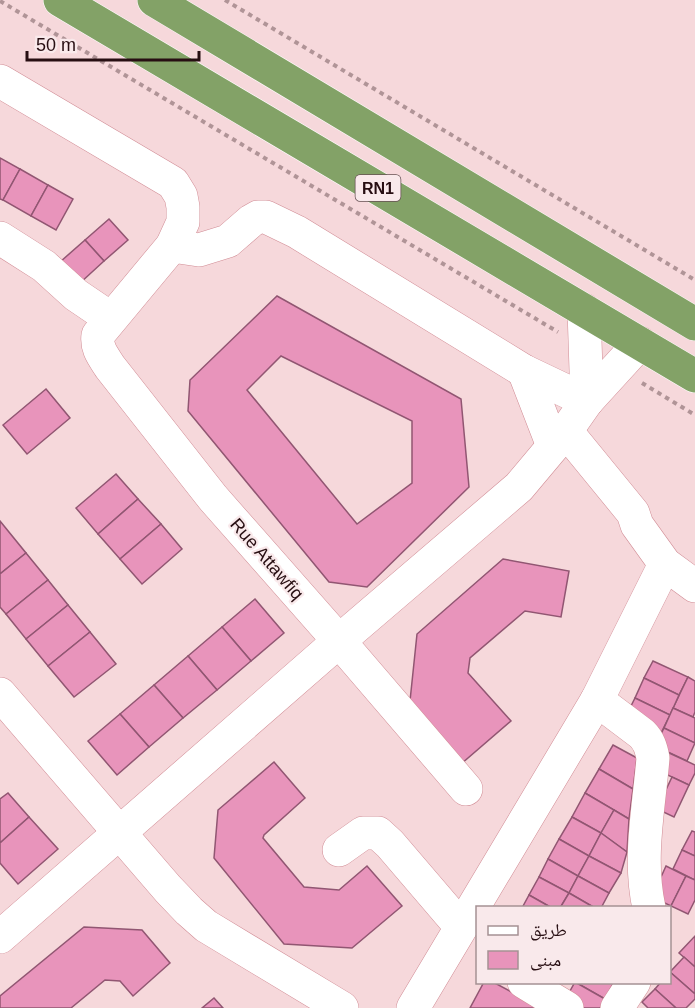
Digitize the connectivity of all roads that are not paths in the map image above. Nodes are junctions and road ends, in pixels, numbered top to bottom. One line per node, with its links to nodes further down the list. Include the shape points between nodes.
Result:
1 (60, 0): 6 (highway, RN1)
2 (154, 0): 8 (highway, RN1)
3 (0, 81): 5 (street, via 173,183 181,196 183,222)
4 (0, 238): 7 (street, via 44,266)
5 (172, 246): 7 (street); 10 (street, via 199,250 228,241 251,221 266,218 297,232)
6 (584, 310): 9 (highway, RN1); 12 (street)
7 (110, 318): 16 (street, Rue Attawfiq, via 97,343 110,367 213,498)
8 (695, 324)
9 (640, 343): 11 (highway, RN1); 12 (street)
10 (524, 371): 12 (street); 13 (street)
11 (695, 376)
12 (587, 401): 13 (street)
13 (560, 438): 14 (street, via 633,513); 16 (street, via 519,487)
14 (665, 564): 15 (street); 18 (street)
15 (695, 586)
16 (339, 641): 19 (street, Rue Attawfiq); 20 (street)
17 (0, 694): 20 (street)
18 (597, 700): 22 (street); 23 (street, via 642,734 651,748 643,863)
19 (466, 789)
20 (119, 832): 25 (street); 29 (street, via 206,926)
21 (339, 850): 26 (street, via 363,833 378,833)
22 (483, 906)
23 (649, 906)
24 (476, 919): 26 (street)
25 (0, 937)
26 (464, 941): 30 (street)
27 (527, 984): 31 (street)
28 (633, 984): 32 (street)
29 (342, 1008)
30 (413, 1008)
31 (567, 1008)
32 (617, 1008)

